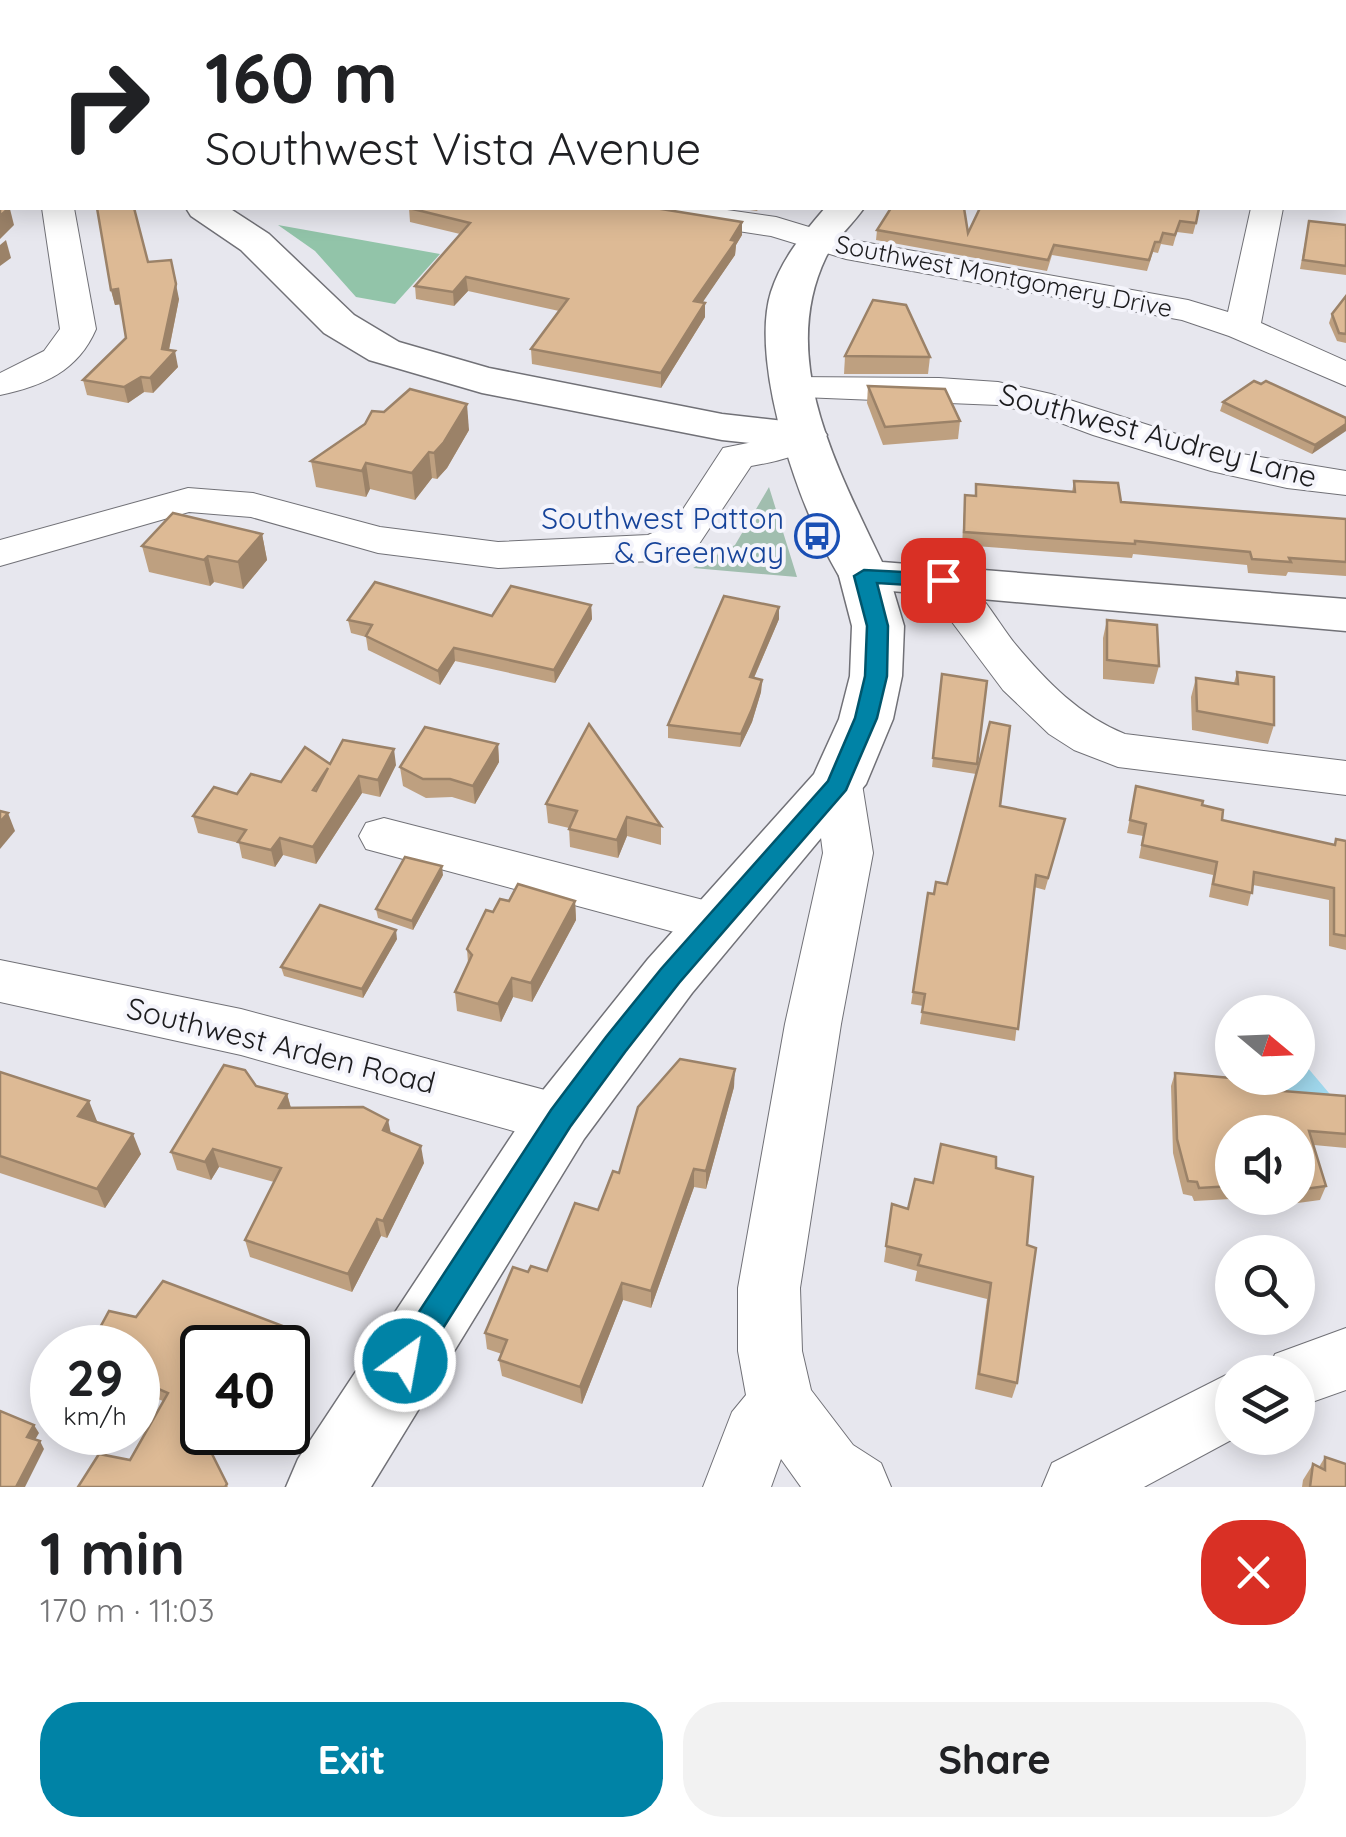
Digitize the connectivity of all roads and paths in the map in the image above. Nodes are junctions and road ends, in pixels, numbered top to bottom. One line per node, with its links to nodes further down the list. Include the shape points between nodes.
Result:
1 (58, 210): 9 (street, via 78,329 74,342 51,364)
2 (207, 210): 11 (street, via 256,242 339,324 384,351 482,380 722,428)
3 (665, 210): 6 (street, Southwest Montgomery Drive)
4 (843, 210): 6 (street)
5 (1267, 210): 7 (street)
6 (814, 239): 7 (street, Southwest Montgomery Drive, via 1141,301); 10 (street, via 784,320)
7 (1242, 328): 8 (street, Southwest Montgomery Drive)
8 (1346, 375)
9 (0, 384)
10 (790, 388): 11 (street); 12 (street, Southwest Audrey Lane, via 971,388 1033,400 1269,471)
11 (804, 435): 13 (street, via 737,456 689,531 652,548 498,554 378,540 253,505 188,500); 14 (street)
12 (1346, 482)
13 (0, 554)
14 (864, 576): 15 (street); 18 (street, via 878,626 876,676)
15 (943, 580): 16 (street); 17 (street, via 1059,720 1099,744)
16 (1346, 616)
17 (1346, 778)
18 (838, 784): 20 (street); 25 (street, via 848,853 770,1288 770,1351)
19 (384, 836): 20 (street)
20 (715, 924): 22 (street)
21 (0, 981): 22 (street, Southwest Arden Road, via 241,1032)
22 (560, 1118): 27 (street)
23 (1346, 1359): 24 (street)
24 (1315, 1370)
25 (780, 1404): 28 (street, via 756,1435); 29 (street, via 829,1469)
26 (1215, 1413): 30 (street)
27 (326, 1487)
28 (737, 1487)
29 (857, 1487)
30 (1076, 1487)

